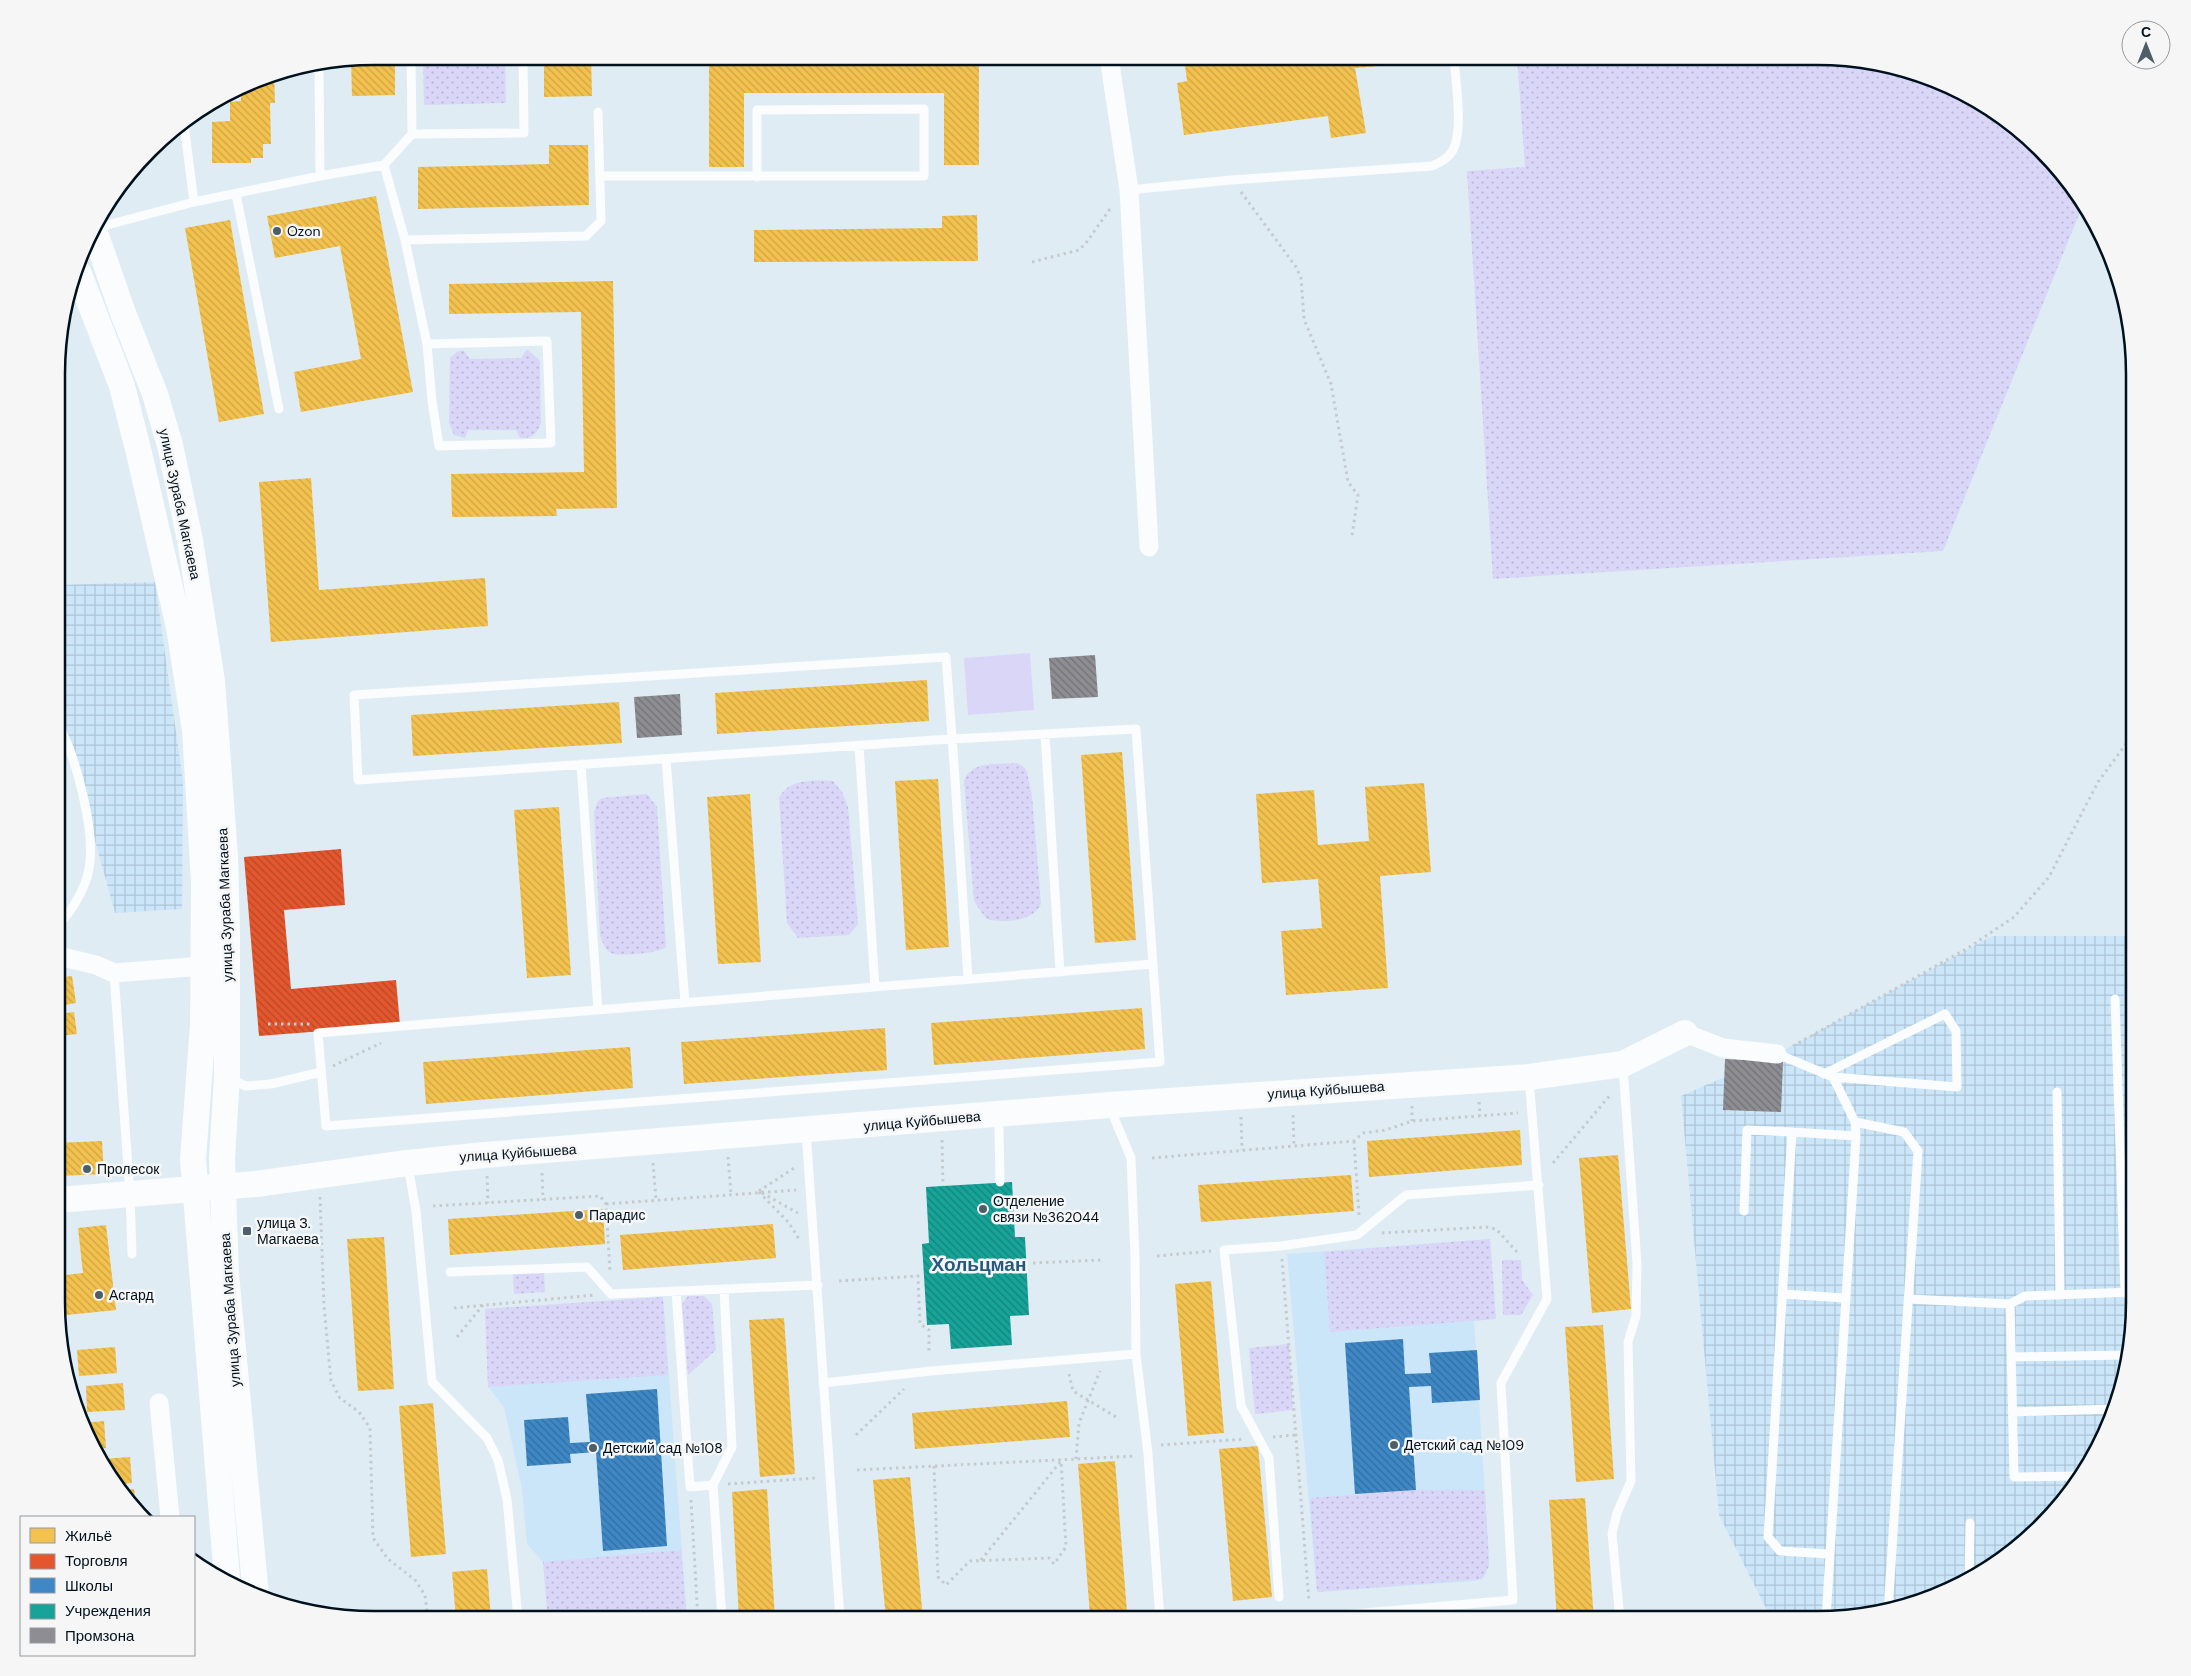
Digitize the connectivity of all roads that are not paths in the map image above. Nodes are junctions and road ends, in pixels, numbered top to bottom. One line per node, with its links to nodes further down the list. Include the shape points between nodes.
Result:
1 (411, 65): 8 (lane)
2 (523, 65): 8 (lane, via 524,133)
3 (1110, 65): 13 (street)
4 (1454, 65): 13 (lane, via 1456,143 1451,153 1432,166)
5 (319, 70): 10 (lane)
6 (598, 112): 11 (lane)
7 (185, 130): 15 (lane)
8 (412, 134): 9 (lane)
9 (384, 166): 10 (lane); 18 (lane)
10 (320, 176): 14 (lane)
11 (600, 176): 12 (lane); 18 (lane, via 601,221 586,236)
12 (757, 177): 12 (lane, via 924,176 924,109 758,110)
13 (1129, 190): 22 (street)
14 (236, 194): 15 (lane); 21 (lane)
15 (194, 202): 16 (lane)
16 (102, 228)
17 (96, 239): 45 (main road, улица Зураба Магкаева, via 168,437 202,614 212,681 225,856)
18 (405, 240): 20 (lane)
19 (80, 277): 32 (main road, улица Зураба Магкаева, via 122,386 179,627 195,730 204,882)
20 (428, 344): 20 (lane, via 432,401 440,446 551,443 548,341)
21 (279, 409)
22 (1149, 547)
23 (1046, 734): 25 (lane); 31 (lane, via 1136,729); 33 (lane)
24 (65, 736): 29 (lane, via 79,780 91,850 89,870)
25 (952, 739): 26 (lane); 28 (lane, via 946,657 354,695 358,780); 35 (lane)
26 (859, 746): 27 (lane); 36 (lane)
27 (666, 759): 28 (lane); 38 (lane)
28 (581, 764): 39 (lane)
29 (65, 915)
30 (65, 958): 34 (street, via 96,965)
31 (1153, 964): 33 (lane); 43 (lane, via 1160,1062 326,1126)
32 (203, 966): 34 (street); 58 (main road, улица Зураба Магкаева)
33 (1060, 972): 35 (lane)
34 (114, 974): 59 (lane)
35 (968, 979): 36 (lane)
36 (875, 987): 38 (lane)
37 (2115, 999): 62 (lane)
38 (685, 1003): 39 (lane)
39 (598, 1010): 43 (lane, via 318,1033)
40 (1684, 1033): 41 (street, улица Куйбышева, via 1723,1048); 42 (main road, улица Куйбышева)
41 (1777, 1054): 44 (lane)
42 (1623, 1064): 46 (main road, улица Куйбышева); 96 (lane, via 1637,1264 1636,1316 1628,1342 1631,1481 1612,1533)
43 (321, 1072): 45 (lane, via 271,1084 245,1086)
44 (1828, 1075): 44 (lane, via 1957,1087 1956,1031 1945,1014); 49 (lane)
45 (227, 1076): 56 (main road, улица Зураба Магкаева, via 222,1159)
46 (1529, 1076): 48 (main road, улица Куйбышева); 57 (lane)
47 (2057, 1092): 70 (lane)
48 (1109, 1105): 51 (main road, улица Куйбышева); 74 (lane, via 1131,1158)
49 (1855, 1122): 53 (lane); 72 (lane, via 1904,1132 1918,1151)
50 (999, 1128): 55 (lane)
51 (806, 1130): 54 (main road, улица Куйбышева); 65 (lane)
52 (1792, 1132): 53 (lane); 61 (lane, via 1747,1130); 69 (lane)
53 (1856, 1136): 71 (lane)
54 (407, 1163): 56 (main road, улица Куйбышева, via 319,1177); 91 (lane, via 416,1210 432,1382 487,1438 498,1460 507,1499)
55 (1000, 1182)
56 (224, 1185): 58 (main road, улица Куйбышева); 88 (main road, улица Зураба Магкаева, via 230,1332)
57 (1539, 1185): 89 (lane, via 1406,1195 1358,1233 1280,1246 1224,1250 1241,1406 1269,1458); 95 (lane, via 1547,1299 1502,1383 1512,1600)
58 (194, 1188): 59 (main road, улица Куйбышева); 87 (main road, улица Зураба Магкаева)
59 (130, 1195): 60 (main road, улица Куйбышева); 63 (lane)
60 (65, 1199)
61 (1744, 1212)
62 (2126, 1214)
63 (132, 1254)
64 (450, 1272): 67 (lane, via 587,1267 611,1294)
65 (818, 1285): 66 (lane); 77 (lane)
66 (724, 1289): 67 (lane); 82 (lane, via 732,1447)
67 (676, 1291): 82 (lane, via 690,1486)
68 (2126, 1292): 70 (lane)
69 (1783, 1294): 71 (lane); 85 (lane, via 1768,1537 1780,1551)
70 (2060, 1295): 73 (lane, via 2025,1296)
71 (1845, 1298): 85 (lane)
72 (1908, 1299): 73 (lane); 90 (lane)
73 (2010, 1304): 76 (lane)
74 (1136, 1354): 77 (lane); 94 (lane, via 1148,1454)
75 (2121, 1355): 76 (lane)
76 (2012, 1357): 80 (lane)
77 (823, 1383): 93 (lane)
78 (159, 1403): 83 (street)
79 (2107, 1409): 80 (lane)
80 (2012, 1412): 81 (lane, via 2014,1477)
81 (2072, 1476)
82 (713, 1485): 92 (lane)
83 (170, 1516)
84 (1970, 1523): 86 (lane)
85 (1829, 1554): 97 (lane)
86 (1969, 1571)
87 (226, 1573)
88 (255, 1587)
89 (1279, 1597)
90 (1889, 1602)
91 (517, 1611)
92 (721, 1611)
93 (839, 1611)
94 (1159, 1611)
95 (1386, 1611)
96 (1619, 1611)
97 (1826, 1611)

